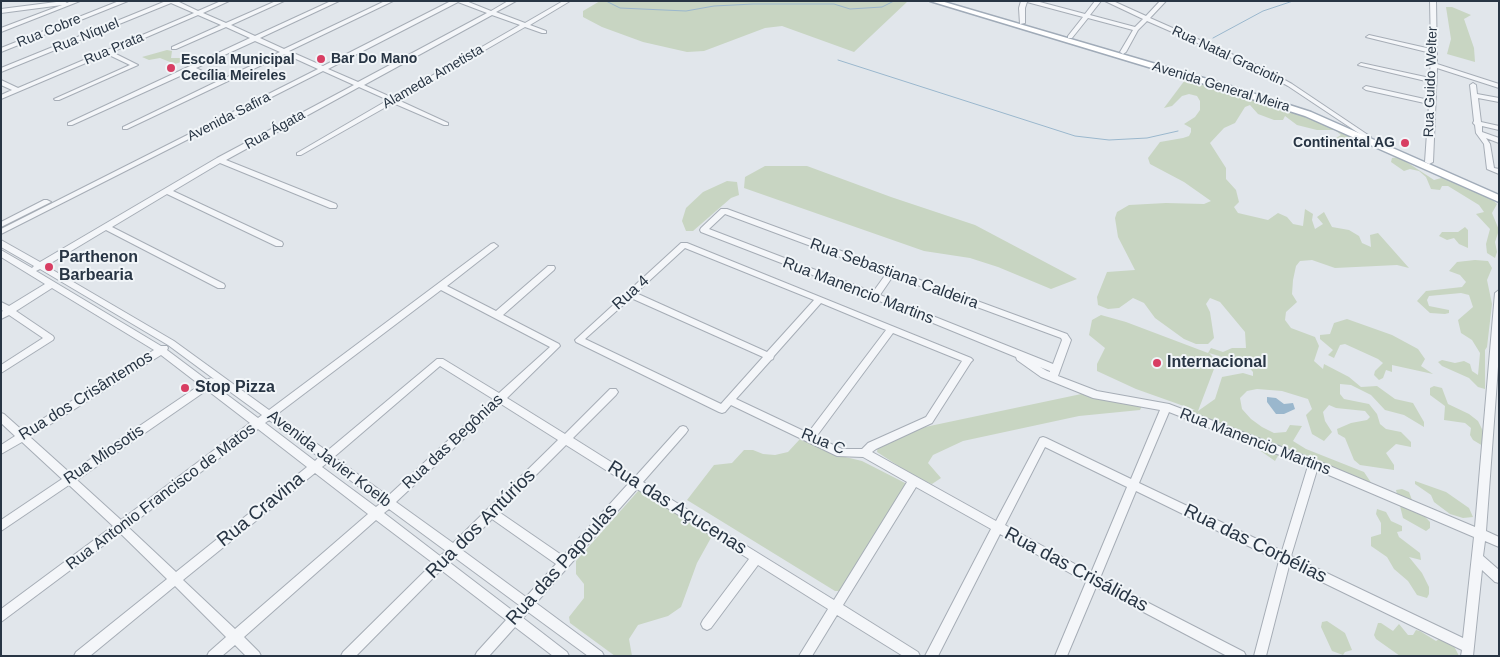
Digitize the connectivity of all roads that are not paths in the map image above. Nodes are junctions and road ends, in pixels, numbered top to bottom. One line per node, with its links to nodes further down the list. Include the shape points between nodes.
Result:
1 (76, 1): 21 (street); 30 (street)
2 (125, 1): 36 (street, Rua Cobre)
3 (172, 1): 22 (street); 45 (street, Rua Níquel)
4 (226, 1): 22 (street, Rua Prata)
5 (281, 1): 27 (street)
6 (336, 1): 34 (street)
7 (390, 1): 37 (street)
8 (448, 1): 44 (street, Avenida Safira)
9 (456, 1): 44 (street, Avenida Safira)
10 (460, 1): 23 (street)
11 (513, 1): 23 (street, Rua Ágata)
12 (567, 1): 28 (street, Alameda Ametista)
13 (933, 1): 26 (main road, Avenida General Meira)
14 (946, 1): 26 (main road, Avenida General Meira)
15 (1024, 1): 26 (street)
16 (1029, 1): 24 (street)
17 (1098, 1): 24 (street)
18 (1108, 1): 25 (street, Rua Natal Graciotin)
19 (1163, 1): 25 (street)
20 (1433, 1): 39 (street, Rua Guido Welter)
21 (1, 12)
22 (199, 13): 27 (street); 38 (street, Rua Prata)
23 (491, 13): 28 (street); 49 (street, Rua Ágata)
24 (1087, 16): 29 (street); 32 (street)
25 (1146, 17): 29 (street); 67 (street, Rua Natal Graciotin, via 1261,68)
26 (1021, 24): 32 (main road, Avenida General Meira); 40 (main road, Avenida General Meira)
27 (226, 25): 34 (street); 35 (street)
28 (524, 25): 31 (street); 57 (street, Alameda Ametista)
29 (1136, 29): 40 (street)
30 (1, 30)
31 (544, 32)
32 (1070, 37): 40 (main road, Avenida General Meira)
33 (1368, 37): 39 (street)
34 (255, 38): 37 (street); 43 (street)
35 (174, 48)
36 (1, 50)
37 (285, 51): 44 (street); 48 (street)
38 (108, 52): 53 (street, Rua Prata); 56 (street, via 134,65)
39 (1434, 52): 42 (street, Rua Guido Welter)
40 (1121, 54): 67 (main road, Avenida General Meira, via 1271,97); 71 (main road, Avenida General Meira, via 1308,114)
41 (1361, 65): 46 (street)
42 (1434, 65): 46 (street, Rua Guido Welter); 51 (street)
43 (190, 68): 48 (street); 62 (street)
44 (320, 68): 49 (street); 60 (street, Avenida Safira)
45 (1, 70)
46 (1433, 81): 59 (street, Rua Guido Welter)
47 (1, 82): 53 (street)
48 (221, 82): 64 (street)
49 (359, 84): 57 (street); 70 (street, Rua Ágata)
50 (1473, 85): 54 (street)
51 (1499, 86)
52 (1366, 88): 59 (street)
53 (18, 90): 55 (street, Rua Prata)
54 (1474, 95): 58 (street); 61 (street)
55 (1, 97)
56 (57, 100)
57 (393, 100): 63 (street); 69 (street, Alameda Ametista)
58 (1499, 100)
59 (1432, 103): 71 (street, Rua Guido Welter)
60 (214, 121): 78 (street, Avenida Safira); 80 (street, Avenida Safira)
61 (1476, 123): 65 (street); 66 (street)
62 (70, 124)
63 (446, 124)
64 (125, 128)
65 (1499, 128)
66 (1479, 133): 68 (street); 72 (street, via 1487,144 1491,169)
67 (1368, 137): 71 (main road, Avenida General Meira)
68 (1499, 141)
69 (299, 154)
70 (220, 160): 73 (street, Rua Ágata); 76 (street)
71 (1427, 164): 74 (main road, Avenida General Meira); 75 (main road, Avenida General Meira)
72 (1499, 172)
73 (166, 191): 79 (street, Rua Ágata); 82 (street)
74 (1499, 193)
75 (1499, 199)
76 (333, 206)
77 (724, 210): 88 (street, Rua Sebastiana Caldeira); 94 (street, Rua Manencio Martins, via 704,230)
78 (1, 225)
79 (106, 227): 85 (street, Rua Ágata); 90 (street)
80 (1, 232)
81 (1, 243): 85 (street, Avenida Javier Koelb)
82 (279, 244)
83 (494, 246): 91 (street, Rua Antonio Francisco de Matos)
84 (1, 253): 87 (street, Avenida Javier Koelb)
85 (40, 266): 87 (street, Rua Ágata); 102 (street, Avenida Javier Koelb)
86 (552, 268): 99 (street)
87 (30, 271): 89 (street, Avenida Javier Koelb)
88 (891, 272): 94 (street); 109 (street, Rua Sebastiana Caldeira, via 1064,336 1067,340)
89 (51, 284): 98 (street); 104 (street, Avenida Javier Koelb)
90 (221, 286)
91 (440, 286): 99 (street); 116 (street, Rua Antonio Francisco de Matos)
92 (1499, 293): 96 (street)
93 (630, 294): 95 (street, Rua 4, via 684,245); 105 (street); 114 (street, Rua 4, via 579,340 719,409)
94 (874, 296): 109 (street, Rua Manencio Martins, via 1011,351)
95 (820, 300): 101 (street); 105 (street)
96 (1498, 302): 107 (street)
97 (1, 305): 98 (street)
98 (10, 311): 100 (street); 108 (street, via 50,338)
99 (497, 315): 103 (street)
100 (1, 316)
101 (891, 329): 122 (street); 125 (street, via 968,360 929,420 872,446)
102 (171, 343): 104 (street, Rua dos Crisântemos); 110 (street, Avenida Javier Koelb)
103 (556, 346): 113 (street, Rua das Begônias)
104 (161, 350): 111 (street, Avenida Javier Koelb); 121 (street, Rua dos Crisântemos)
105 (770, 357): 114 (street)
106 (440, 361): 113 (street, Rua das Açucenas); 126 (street, Rua Cravina)
107 (1496, 361): 117 (street)
108 (1, 370)
109 (1054, 374): 115 (street, Rua Manencio Martins, via 1096,395)
110 (218, 377): 111 (street, Rua Miosotis); 116 (street, Avenida Javier Koelb)
111 (208, 384): 119 (street, Avenida Javier Koelb); 129 (street, Rua Miosotis)
112 (613, 392): 123 (street, Rua dos Antúrios)
113 (500, 398): 123 (street, Rua das Açucenas); 133 (street, Rua das Begônias)
114 (731, 401): 122 (street, Rua C)
115 (1166, 407): 127 (street, Rua Manencio Martins); 132 (street)
116 (271, 415): 119 (street, Rua Antonio Francisco de Matos); 126 (street, Avenida Javier Koelb)
117 (1494, 416): 139 (street)
118 (1, 417): 121 (street)
119 (259, 423): 128 (street, Avenida Javier Koelb); 137 (street, Rua Antonio Francisco de Matos)
120 (683, 430): 131 (street, Rua das Papoulas)
121 (22, 436): 124 (street, Rua dos Crisântemos); 129 (street)
122 (810, 438): 125 (street, Rua C, via 841,453)
123 (567, 439): 131 (street, Rua das Açucenas); 135 (street, Rua dos Antúrios)
124 (1, 450)
125 (864, 453): 130 (street, Rua C)
126 (327, 457): 128 (street, Rua Cravina); 133 (street, Avenida Javier Koelb)
127 (1314, 464): 139 (street, Rua Manencio Martins); 144 (street)
128 (316, 466): 134 (street, Avenida Javier Koelb); 148 (street, Rua Cravina)
129 (68, 480): 136 (street, Rua Miosotis); 137 (street)
130 (913, 482): 138 (street, Rua das Crisálidas); 151 (street)
131 (636, 483): 142 (street, Rua das Açucenas); 146 (street, Rua das Papoulas)
132 (1133, 484): 138 (street, Rua das Corbélias, via 1043,441); 144 (street, Rua das Corbélias); 149 (street)
133 (388, 503): 134 (street, Rua das Begônias); 141 (street, Avenida Javier Koelb)
134 (377, 512): 145 (street, Avenida Javier Koelb); 155 (street, Rua das Begônias)
135 (492, 513): 141 (street, Rua dos Antúrios); 146 (street)
136 (1, 526)
137 (120, 526): 148 (street); 152 (street, Rua Antonio Francisco de Matos)
138 (998, 528): 149 (street, Rua das Crisálidas); 166 (street)
139 (1480, 534): 140 (street, Rua Manencio Martins); 143 (street)
140 (1499, 542)
141 (454, 551): 145 (street, Rua dos Antúrios); 150 (street, Avenida Javier Koelb)
142 (756, 558): 151 (street, Rua das Açucenas); 154 (street)
143 (1477, 558): 147 (street); 156 (street)
144 (1284, 559): 156 (street, Rua das Corbélias); 169 (street)
145 (442, 563): 153 (street, Avenida Javier Koelb); 160 (street, Rua dos Antúrios)
146 (564, 563): 150 (street, Rua das Papoulas)
147 (1499, 578)
148 (174, 579): 155 (street); 157 (street, Rua Cravina)
149 (1093, 580): 167 (street); 168 (street, Rua das Crisálidas)
150 (527, 604): 153 (street, Rua das Papoulas); 163 (street, Avenida Javier Koelb)
151 (836, 607): 164 (street); 165 (street, Rua das Açucenas)
152 (1, 616)
153 (513, 619): 161 (street, Rua das Papoulas); 162 (street, Avenida Javier Koelb)
154 (707, 624)
155 (235, 636): 158 (street, Rua das Begônias); 159 (street)
156 (1467, 652)
157 (80, 656)
158 (213, 656)
159 (255, 656)
160 (347, 656)
161 (481, 656)
162 (563, 656)
163 (598, 656)
164 (805, 656)
165 (914, 656)
166 (931, 656)
167 (1061, 656)
168 (1240, 656)
169 (1260, 656)

